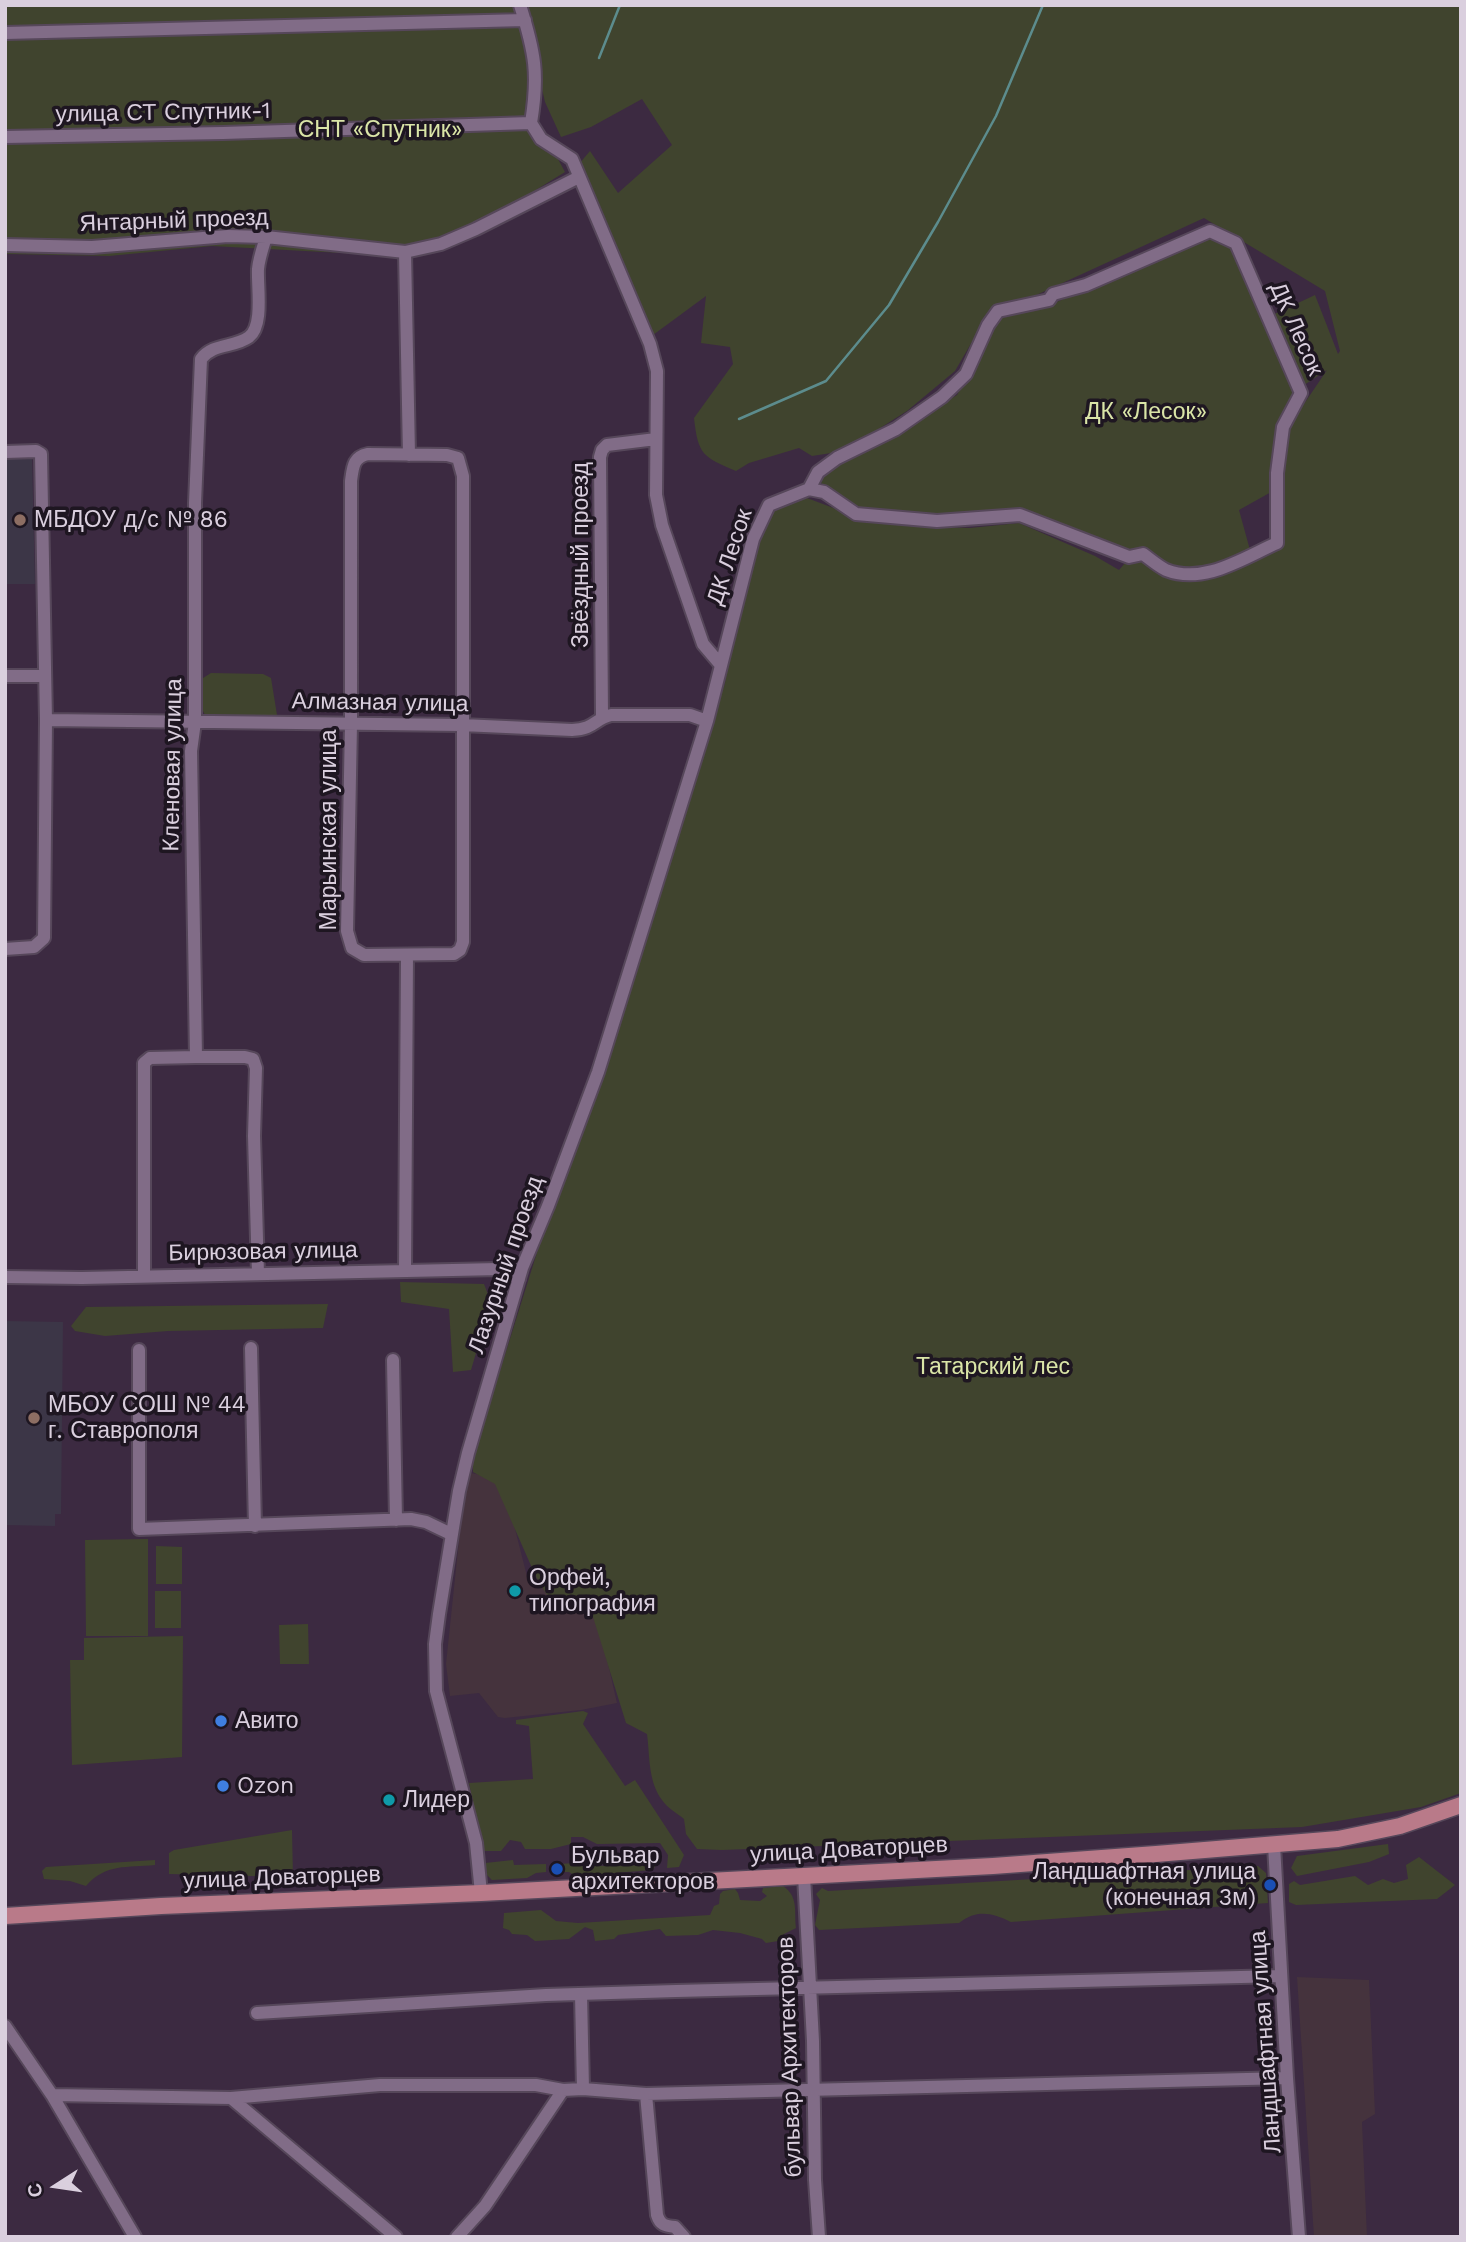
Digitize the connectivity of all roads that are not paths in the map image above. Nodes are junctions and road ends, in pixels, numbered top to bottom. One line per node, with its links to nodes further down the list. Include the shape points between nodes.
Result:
1 (520, 5): 2 (street)
2 (525, 20): 3 (street); 4 (street, via 537,81)
3 (5, 33)
4 (531, 123): 5 (street, улица СТ Спутник-1); 6 (street, via 541,139 572,159)
5 (5, 137)
6 (579, 177): 9 (street, Янтарный проезд, via 477,229 441,244); 10 (street, via 650,344 657,371)
7 (266, 237): 8 (street, Янтарный проезд, via 92,247); 9 (street, Янтарный проезд); 20 (street, Кленовая улица, via 258,267 255,329 244,340 207,351 201,359 195,503)
8 (5, 245)
9 (405, 251): 12 (street)
10 (656, 439): 14 (street, via 656,495 662,525 703,644); 17 (street, Звёздный проезд, via 607,445 600,457)
11 (5, 452): 15 (street, via 41,454)
12 (409, 454): 21 (street, Марьинская улица, via 368,454 354,462); 22 (street, Марьинская улица, via 457,458 463,476)
13 (809, 489): 13 (street, ДК Лесок, via 818,472 837,458 895,429 943,397 966,374 998,311 1049,300 1053,294 1086,285 1210,231 1236,243 1301,393 1283,427 1277,473 1277,543 1216,571 1192,575 1166,569 1143,554 1129,557 1020,515 937,521 856,514 824,492); 14 (street, ДК Лесок, via 769,505 753,539)
14 (720, 664): 19 (street, Лазурный проезд)
15 (45, 676): 16 (street); 18 (street)
16 (5, 677)
17 (603, 717): 19 (street, Алмазная улица, via 690,715); 22 (street, Алмазная улица, via 587,729)
18 (46, 720): 20 (street, Алмазная улица); 23 (street, via 44,938 34,947)
19 (707, 721): 30 (street, Лазурный проезд, via 598,1072)
20 (195, 722): 21 (street, Алмазная улица); 25 (street, Кленовая улица, via 191,751)
21 (351, 724): 22 (street, Алмазная улица); 24 (street, Марьинская улица, via 349,941 364,955)
22 (462, 724): 24 (street, Марьинская улица, via 463,942 454,954)
23 (5, 949)
24 (407, 955): 26 (street)
25 (195, 1057): 27 (street, via 245,1057 253,1059 256,1068); 28 (street, via 144,1063)
26 (405, 1271): 27 (street, Бирюзовая улица); 30 (street, Бирюзовая улица, via 499,1269)
27 (258, 1274): 28 (street, Бирюзовая улица)
28 (144, 1276): 29 (street, Бирюзовая улица)
29 (5, 1277)
30 (519, 1279): 36 (street, Лазурный проезд, via 468,1453)
31 (251, 1348): 35 (street)
32 (139, 1350): 35 (street, via 139,1529)
33 (393, 1360): 34 (street)
34 (396, 1520): 35 (street); 36 (street, via 426,1522)
35 (255, 1526)
36 (452, 1534): 40 (street, Лазурный проезд, via 434,1670 476,1843)
37 (1458, 1810): 38 (main road, улица Доваторцев, via 1338,1839)
38 (1274, 1845): 39 (main road, улица Доваторцев); 42 (street, Ландшафтная улица)
39 (804, 1876): 40 (main road, улица Доваторцев); 43 (street, бульвар Архитекторов)
40 (481, 1893): 41 (main road, улица Доваторцев)
41 (5, 1916)
42 (1281, 1976): 43 (street); 47 (street, Ландшафтная улица)
43 (810, 1987): 44 (street); 50 (street, бульвар Архитекторов)
44 (580, 1994): 45 (street); 48 (street)
45 (257, 2013)
46 (5, 2026): 52 (street)
47 (1287, 2078): 50 (street); 59 (street, Ландшафтная улица)
48 (583, 2089): 49 (street); 51 (street)
49 (563, 2090): 53 (street, via 536,2085 380,2085); 56 (street, via 485,2206)
50 (813, 2090): 51 (street); 58 (street, бульвар Архитекторов)
51 (646, 2094): 57 (street, via 657,2215 659,2222 676,2227)
52 (52, 2095): 53 (street); 54 (street)
53 (232, 2098): 55 (street)
54 (135, 2237)
55 (396, 2237)
56 (457, 2237)
57 (684, 2237)
58 (819, 2237)
59 (1299, 2237)

